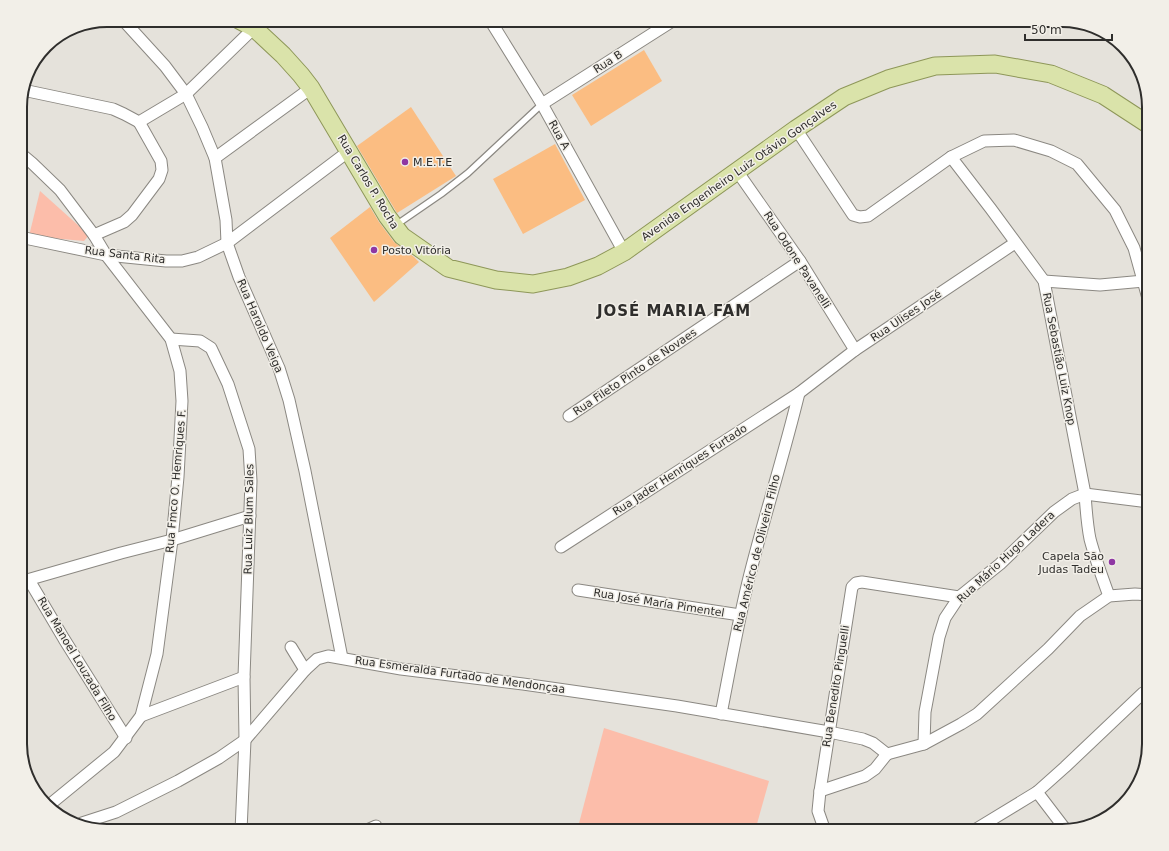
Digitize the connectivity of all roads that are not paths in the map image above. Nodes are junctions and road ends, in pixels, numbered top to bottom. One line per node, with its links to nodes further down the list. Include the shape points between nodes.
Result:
1 (129, 27): 7 (street, Rua Haroldo Veiga, via 165,66)
2 (494, 27): 8 (street, Rua A)
3 (663, 27): 8 (street, Rua B)
4 (254, 28): 5 (main road, Rua Carlos P. Rocha); 7 (street)
5 (311, 88): 12 (main road, Rua Carlos P. Rocha); 14 (street)
6 (29, 91): 10 (street, via 113,109)
7 (186, 94): 10 (street); 14 (street, Rua Haroldo Veiga)
8 (542, 104): 19 (lane, via 468,173); 24 (street, Rua A)
9 (1142, 120): 11 (main road, Avenida Engenheiro Luiz Otávio Gonçalves, via 1103,95 1051,74 995,64 935,66 888,79 844,97)
10 (139, 122): 20 (street, via 161,161 159,179 132,216)
11 (796, 129): 13 (street, via 853,215 860,217 868,216); 18 (main road, Avenida Engenheiro Luiz Otávio Gonçalves)
12 (349, 151): 19 (main road, Rua Carlos P. Rocha); 22 (street, Rua Santa Rita)
13 (951, 157): 23 (street, Rua Sebastião Luiz Knop); 27 (street, via 984,141 1014,140 1051,151 1077,164 1116,210 1134,248)
14 (215, 158): 22 (street, Rua Haroldo Veiga, via 226,220)
15 (27, 159): 17 (street, Rua Fmco O. Hemriques F.)
16 (27, 162): 17 (street)
17 (32, 164): 20 (street, Rua Fmco O. Hemriques F., via 60,190)
18 (738, 171): 24 (main road, Avenida Engenheiro Luiz Otávio Gonçalves); 26 (street, Rua Odone Pavanelli)
19 (394, 226): 24 (main road, Rua Carlos P. Rocha, via 402,236 448,268 496,280 533,284 568,277 598,266)
20 (94, 235): 25 (street, Rua Fmco O. Hemriques F.)
21 (27, 238): 25 (street, Rua Santa Rita)
22 (227, 243): 25 (street, Rua Santa Rita, via 198,257 182,261); 47 (street, Rua Haroldo Veiga, via 238,277 279,368 289,400)
23 (1015, 243): 28 (street, Rua Sebastião Luiz Knop); 31 (street, Rua Ulises José)
24 (624, 252)
25 (106, 255): 30 (street, Rua Fmco O. Hemriques F.)
26 (800, 261): 31 (street, Rua Odone Pavanelli); 33 (street, Rua Fileto Pinto de Novaes)
27 (1142, 274)
28 (1044, 281): 29 (street, via 1100,285); 34 (street, Rua Sebastião Luiz Knop)
29 (1142, 281)
30 (171, 339): 36 (street, Rua Luiz Blum Sales, via 200,341 211,348 228,384 249,449); 37 (street, Rua Fmco O. Hemriques F., via 180,371 182,401)
31 (855, 350): 32 (street, Rua Ulises José)
32 (799, 393): 38 (street, Rua Jader Henriques Furtado); 45 (street, Rua Américo de Oliveira Filho)
33 (569, 416)
34 (1085, 494): 35 (street); 43 (street, Rua Sebastião Luiz Knop, via 1090,537); 44 (street, Rua Mário Hugo Ladera, via 1072,499 1054,512 1000,564)
35 (1142, 501)
36 (250, 516): 37 (street); 49 (street, Rua Luiz Blum Sales)
37 (172, 540): 39 (street); 52 (street, Rua Fmco O. Hemriques F., via 157,654)
38 (561, 547)
39 (27, 580)
40 (27, 584): 54 (street, Rua Manoel Louzada Filho)
41 (578, 590): 45 (street, Rua José María Pimentel)
42 (1142, 594): 43 (street)
43 (1109, 596): 56 (street, via 1080,616 1048,649 976,714)
44 (959, 597): 53 (street, Rua Benedito Pinguelli, via 862,582 852,587); 56 (street, Rua Mário Hugo Ladera, via 945,618 938,637 925,712)
45 (740, 615): 51 (street, Rua Américo de Oliveira Filho)
46 (291, 647): 48 (street)
47 (342, 658): 48 (street, Rua Esmeralda Furtado de Mendonçaa, via 328,656 318,659); 51 (street, Rua Esmeralda Furtado de Mendonçaa, via 401,669 523,684)
48 (305, 670): 55 (street, Rua Esmeralda Furtado de Mendonçaa)
49 (244, 678): 52 (street); 55 (street, Rua Luiz Blum Sales)
50 (1142, 693): 59 (street)
51 (722, 714): 53 (street, Rua Esmeralda Furtado de Mendonçaa)
52 (141, 716): 54 (street, Rua Fmco O. Hemriques F.)
53 (829, 732): 57 (street, Rua Esmeralda Furtado de Mendonçaa, via 863,739); 58 (street, Rua Benedito Pinguelli)
54 (126, 738): 60 (street, Rua Fmco O. Hemriques F., via 114,752)
55 (245, 740): 61 (street, Rua Esmeralda Furtado de Mendonçaa, via 178,781 116,812); 62 (street, Rua Luiz Blum Sales)
56 (924, 744): 57 (street)
57 (887, 754): 58 (street, via 875,769 864,776)
58 (820, 791): 63 (street, Rua Benedito Pinguelli, via 818,811)
59 (1037, 792): 64 (street); 65 (street)
60 (52, 803)
61 (87, 821)
62 (242, 824)
63 (823, 824)
64 (985, 824)
65 (1061, 824)

